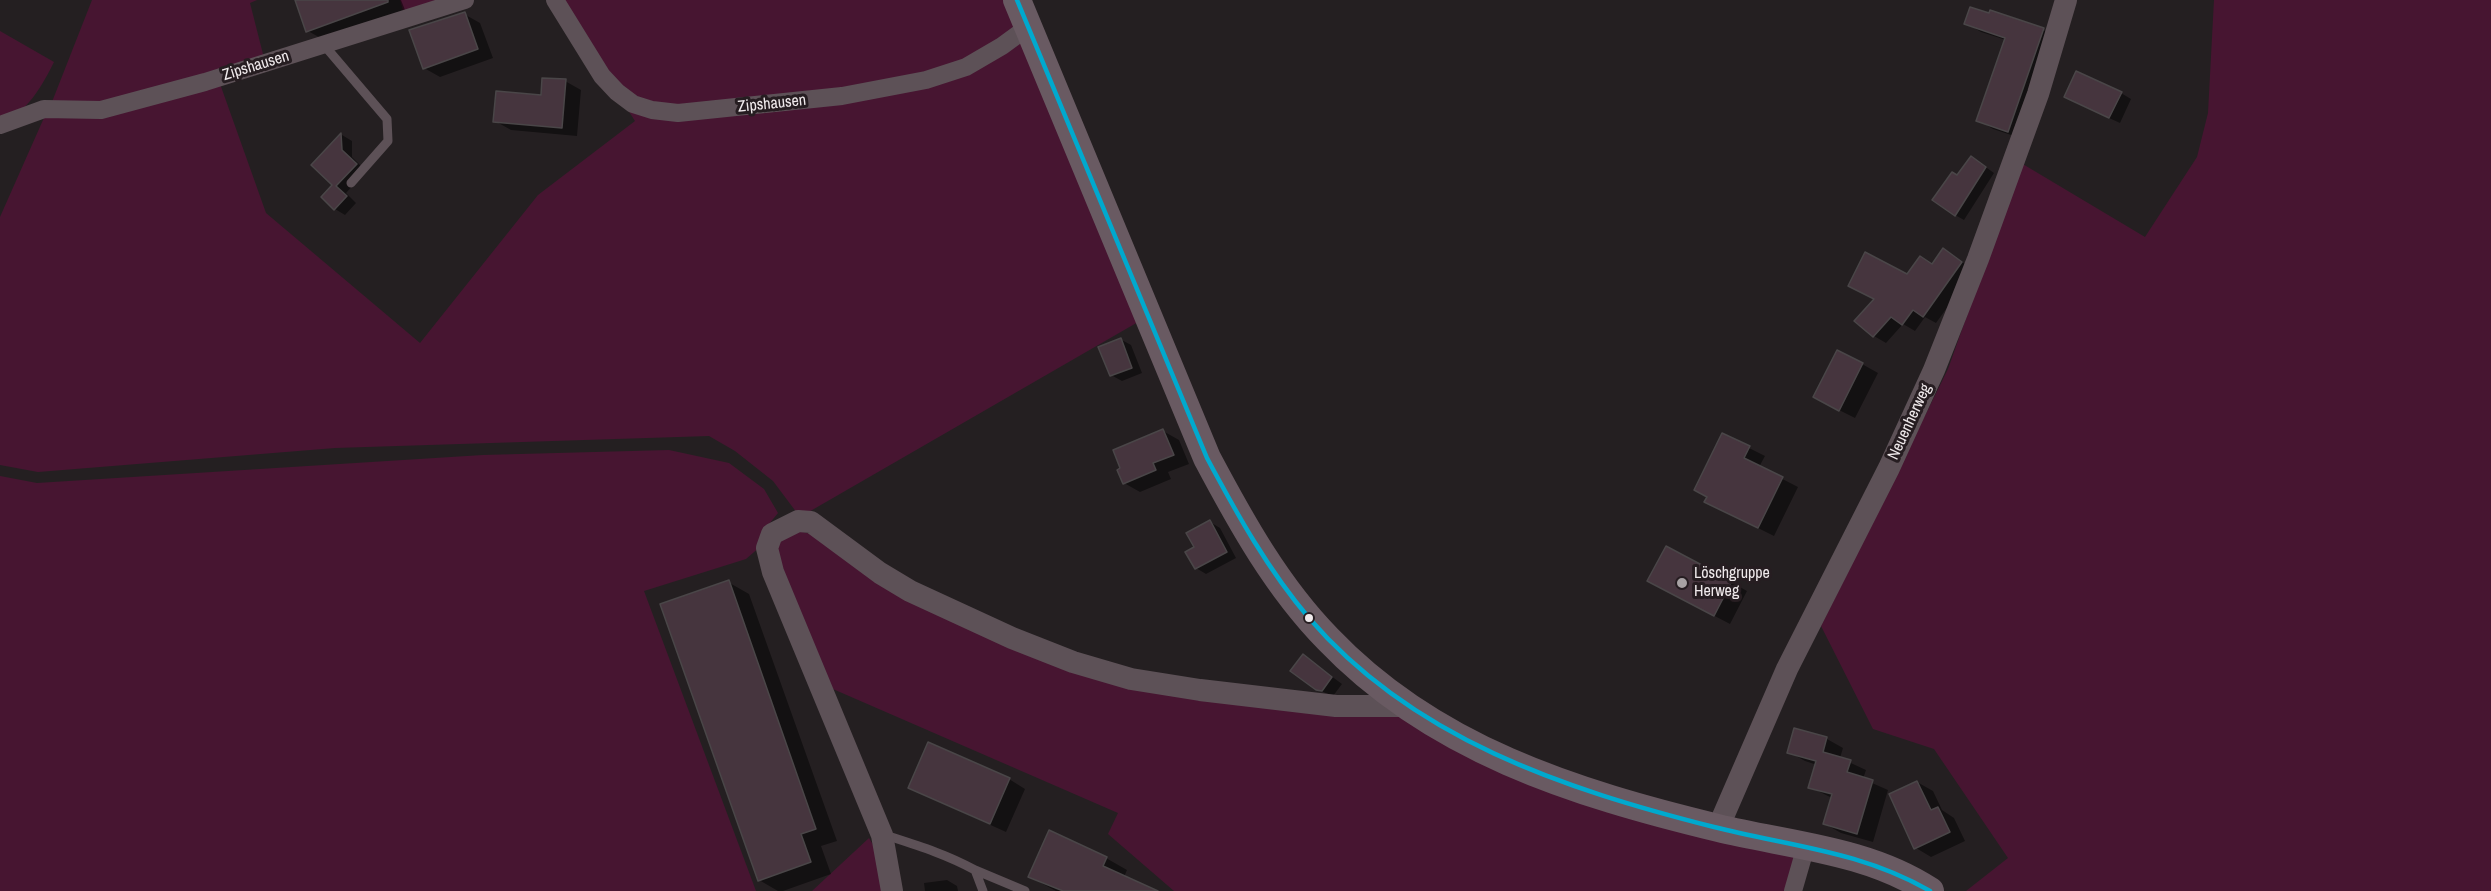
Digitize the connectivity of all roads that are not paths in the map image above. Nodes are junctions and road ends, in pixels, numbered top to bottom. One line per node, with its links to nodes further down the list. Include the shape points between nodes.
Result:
1 (465, 0): 6 (street, Zipshausen)
2 (555, 0): 5 (street, Zipshausen, via 602,76 617,93 633,104 678,113 842,96 926,80 966,67)
3 (1017, 0): 5 (main road)
4 (2066, 0): 10 (street, Neuenherweg, via 2026,128 1934,370 1787,669)
5 (1028, 27): 9 (main road, via 1208,458 1246,530 1328,640)
6 (324, 45): 7 (street, Zipshausen, via 101,110 44,109); 8 (lane, via 387,119 388,141)
7 (0, 125)
8 (351, 183)
9 (1407, 706): 10 (main road, via 1469,745 1505,762 1604,797); 11 (street, via 1336,706 1131,679 1072,662 938,605 880,573 811,522 798,521 772,534 767,548 773,572)
10 (1718, 828): 12 (main road)
11 (882, 835): 13 (lane, via 921,846); 14 (street)
12 (1806, 846): 17 (street); 18 (main road, via 1894,871)
13 (975, 870): 15 (lane); 16 (lane)
14 (892, 891)
15 (983, 891)
16 (1025, 891)
17 (1792, 891)
18 (1930, 891)

